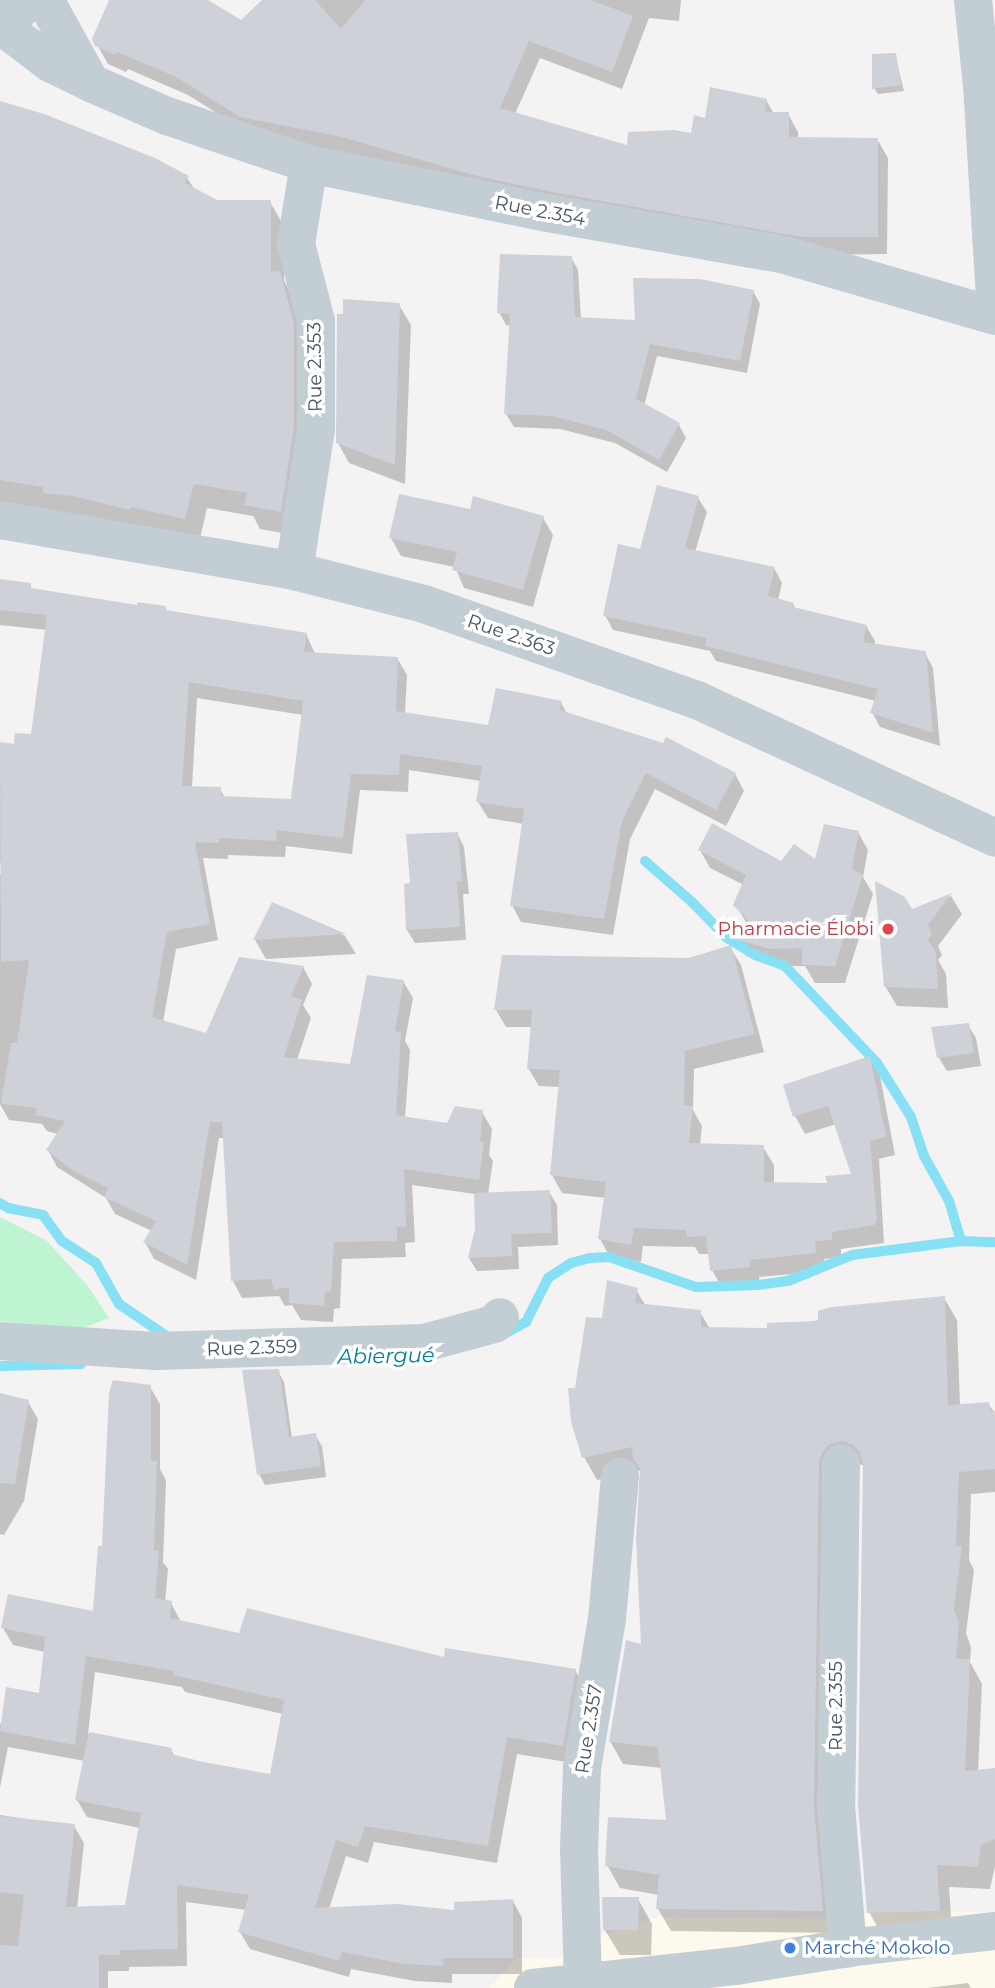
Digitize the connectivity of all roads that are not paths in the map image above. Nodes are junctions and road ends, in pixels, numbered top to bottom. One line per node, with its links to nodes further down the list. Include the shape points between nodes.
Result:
1 (30, 0): 4 (street)
2 (44, 0): 5 (street)
3 (972, 0): 6 (street)
4 (0, 23): 5 (street, Rue 2.354, via 50,63)
5 (91, 83): 7 (street, Rue 2.354, via 167,116)
6 (988, 83): 8 (street)
7 (309, 164): 9 (street, Rue 2.354, via 785,255); 11 (street, Rue 2.353, via 296,244 316,321 316,429)
8 (995, 300)
9 (995, 316)
10 (0, 520): 11 (street, Rue 2.363)
11 (295, 571): 12 (street, Rue 2.363, via 424,604 697,700)
12 (995, 838)
13 (500, 1317): 14 (street, Rue 2.359, via 494,1324 424,1343 156,1351)
14 (0, 1341)
15 (841, 1463): 18 (street, Rue 2.355, via 836,1806)
16 (620, 1477): 19 (street, Rue 2.357, via 607,1619 582,1768)
17 (995, 1931): 18 (street)
18 (848, 1948): 19 (street)
19 (583, 1983): 20 (street)
20 (533, 1988)

